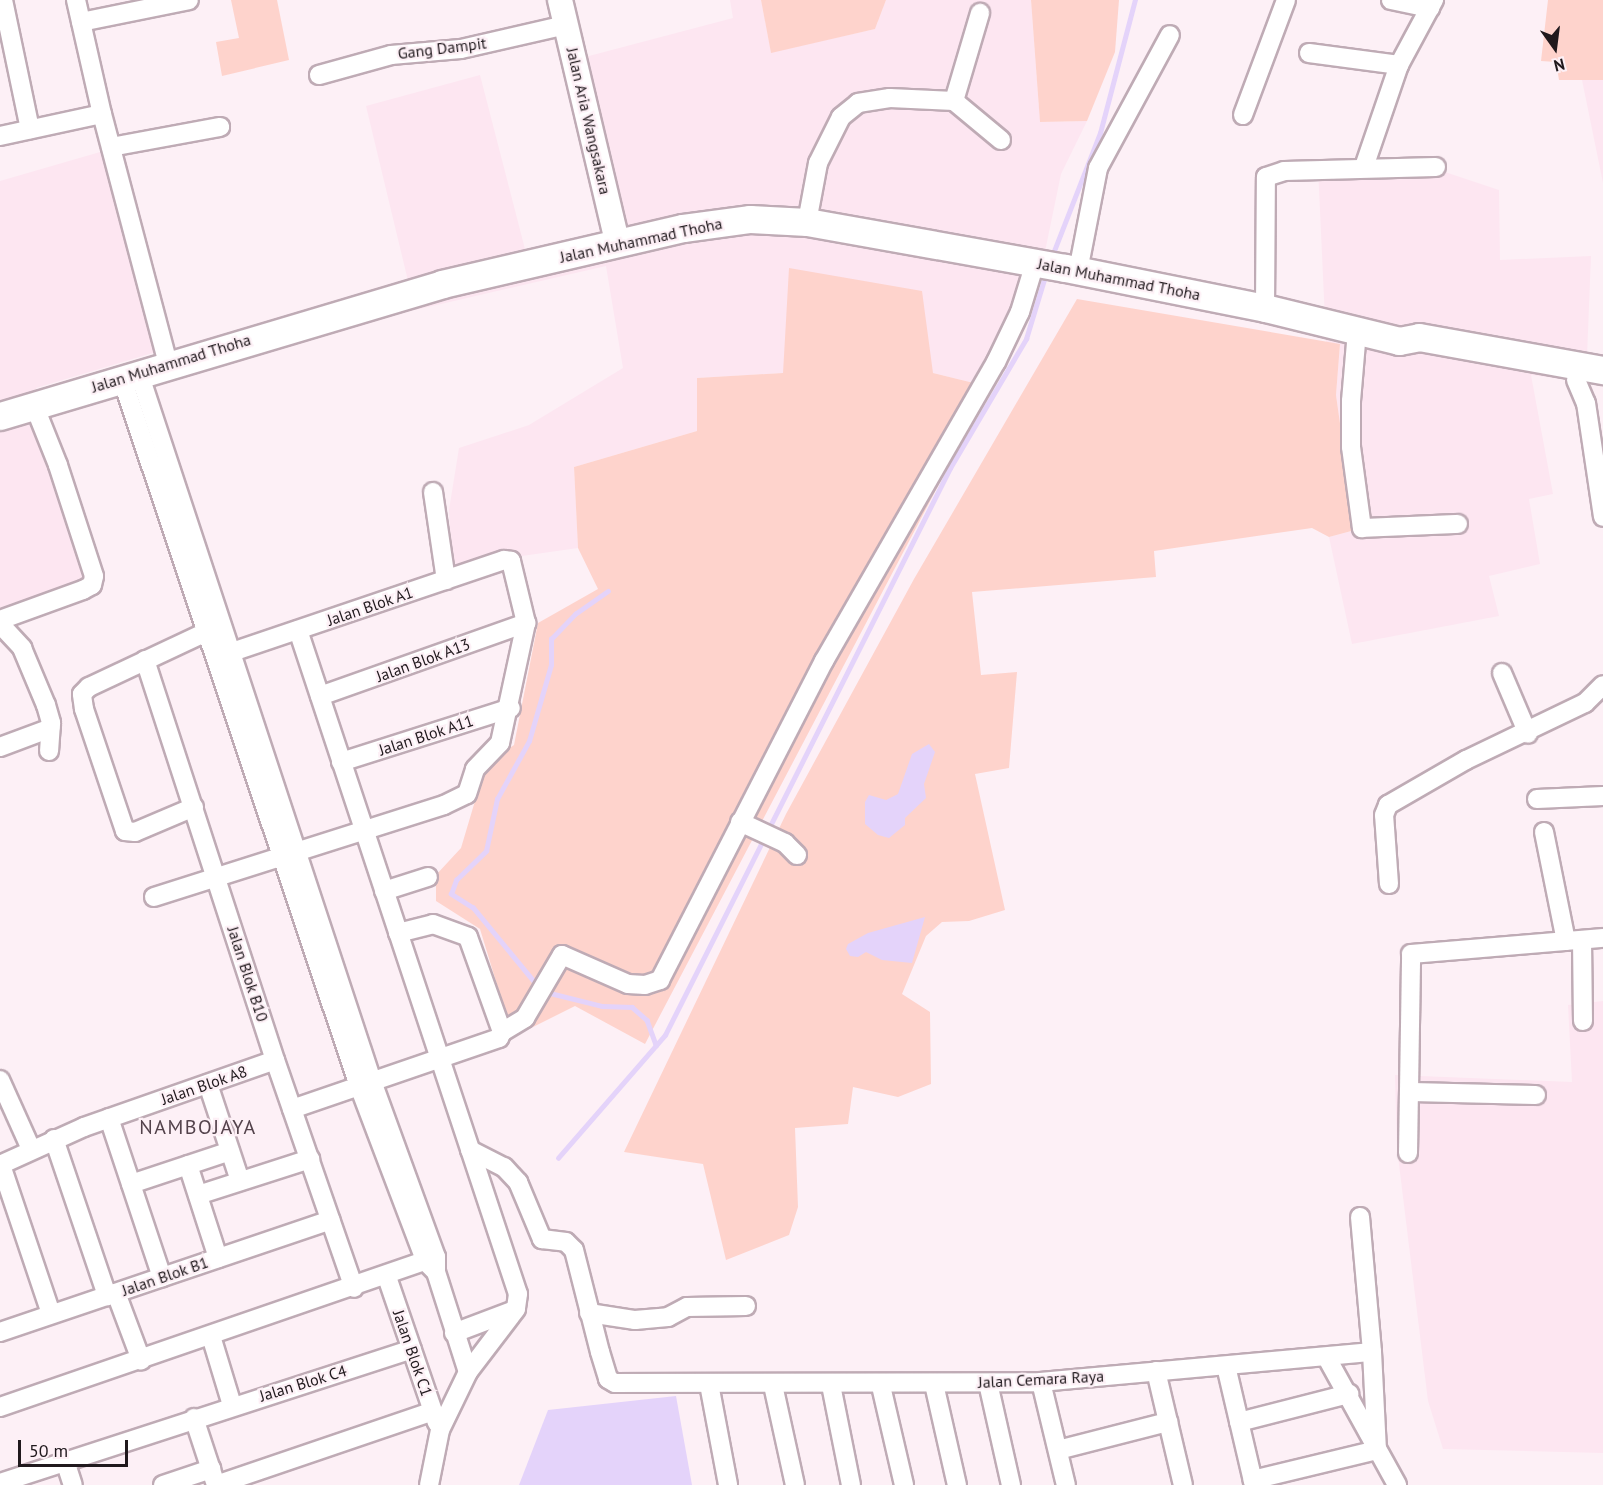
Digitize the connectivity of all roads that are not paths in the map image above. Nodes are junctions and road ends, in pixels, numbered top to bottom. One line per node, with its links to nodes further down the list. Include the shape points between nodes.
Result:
1 (3, 0): 19 (street)
2 (76, 0): 9 (street)
3 (189, 0): 9 (street)
4 (560, 0): 10 (street, Jalan Aria Wangsakara)
5 (1286, 0): 17 (street)
6 (1391, 0): 7 (street)
7 (1432, 4): 13 (street)
8 (980, 13): 15 (street)
9 (81, 22): 16 (street)
10 (566, 25): 14 (street, Gang Dampit, via 461,49 391,55); 26 (street, Jalan Aria Wangsakara)
11 (1170, 35): 28 (street, via 1098,168)
12 (1309, 53): 13 (street)
13 (1399, 65): 23 (street)
14 (320, 75)
15 (954, 101): 21 (street); 25 (street, via 890,98 858,103 841,117 818,163)
16 (102, 114): 19 (street); 22 (street)
17 (1243, 115)
18 (220, 127): 22 (street)
19 (30, 129): 20 (street)
20 (0, 136)
21 (1002, 140)
22 (111, 147): 32 (street)
23 (1364, 167): 24 (street); 29 (street, via 1284,171 1266,177)
24 (1436, 167)
25 (807, 222): 26 (main road, Jalan Muhammad Thoha, via 750,219); 27 (main road, Jalan Muhammad Thoha)
26 (617, 242): 32 (main road, Jalan Muhammad Thoha, via 442,284)
27 (1039, 263): 28 (main road, Jalan Muhammad Thoha); 62 (street, via 996,362 879,558)
28 (1076, 270): 29 (main road, Jalan Muhammad Thoha)
29 (1265, 308): 30 (main road, Jalan Muhammad Thoha)
30 (1357, 331): 31 (main road, Jalan Muhammad Thoha); 42 (street, via 1352,447 1362,528)
31 (1400, 341): 33 (main road, Jalan Muhammad Thoha, via 1419,337); 35 (main road, Jalan Muhammad Thoha, via 1413,353)
32 (168, 363): 34 (main road, Jalan Muhammad Thoha)
33 (1603, 370)
34 (130, 376): 37 (main road, Jalan Muhammad Thoha); 46 (street)
35 (1576, 380): 36 (main road, Jalan Muhammad Thoha); 40 (street, via 1586,403)
36 (1603, 385)
37 (34, 405): 38 (main road, Jalan Muhammad Thoha); 44 (street, via 94,576 92,585 83,590)
38 (0, 416)
39 (433, 492): 43 (street)
40 (1603, 511): 41 (street)
41 (1603, 517)
42 (1458, 524)
43 (446, 580): 45 (street, Jalan Blok A1, via 511,561); 47 (street, Jalan Blok A1)
44 (0, 622): 54 (street, via 22,648 46,705)
45 (526, 623): 52 (street, Jalan Blok A13); 53 (street)
46 (213, 628): 48 (street); 49 (street); 65 (street)
47 (298, 630): 48 (street, Jalan Blok A1); 52 (street)
48 (230, 653): 65 (street)
49 (145, 660): 61 (street, Jalan Blok B10); 61 (street, via 88,687 82,694 84,709 125,831 135,832)
50 (1502, 673): 55 (street)
51 (1603, 685): 55 (street, via 1585,703)
52 (320, 696): 58 (street)
53 (511, 708): 58 (street, Jalan Blok A11); 63 (street, via 501,743 475,769 467,794 444,805)
54 (51, 728): 56 (street); 57 (street)
55 (1528, 734): 69 (street, via 1466,760 1388,805 1384,815)
56 (0, 747)
57 (49, 751)
58 (341, 762): 63 (street)
59 (1603, 796): 60 (street)
60 (1537, 799)
61 (194, 807): 67 (street, Jalan Blok B10)
62 (740, 822): 66 (street); 76 (street, via 660,980 645,985 627,984 562,955 525,1018)
63 (363, 828): 65 (street); 70 (street)
64 (1544, 832): 74 (street)
65 (289, 852): 67 (street); 80 (street)
66 (797, 855)
67 (216, 877): 71 (street); 78 (street, Jalan Blok B10)
68 (428, 877): 70 (street)
69 (1389, 884)
70 (384, 891): 72 (street)
71 (154, 897)
72 (398, 933): 76 (street, via 433,924 468,937); 77 (street)
73 (1603, 938): 74 (street)
74 (1574, 940): 75 (street); 82 (street, via 1411,954)
75 (1583, 1020)
76 (502, 1032): 77 (street, via 500,1038)
77 (440, 1058): 80 (street); 88 (street)
78 (275, 1060): 81 (street, Jalan Blok A8); 84 (street, Jalan Blok B10)
79 (0, 1080): 87 (street)
80 (365, 1083): 84 (street); 100 (street)
81 (208, 1084): 85 (street, Jalan Blok A8); 89 (street)
82 (1411, 1092): 83 (street); 90 (street)
83 (1536, 1095)
84 (292, 1109): 91 (street, Jalan Blok B10)
85 (109, 1118): 86 (street, Jalan Blok A8); 95 (street)
86 (54, 1139): 87 (street, Jalan Blok A8); 104 (street)
87 (31, 1149): 92 (street, Jalan Blok A8)
88 (470, 1150): 106 (street, via 518,1294); 107 (street, via 504,1167 518,1182 542,1239 566,1242 574,1250)
89 (230, 1151): 93 (street); 94 (street)
90 (1408, 1154)
91 (309, 1159): 94 (street); 98 (street, Jalan Blok B10)
92 (0, 1165): 108 (street)
93 (188, 1165): 95 (street); 96 (street)
94 (240, 1181): 96 (street)
95 (131, 1184): 102 (street)
96 (198, 1195): 99 (street)
97 (1360, 1217): 113 (street)
98 (331, 1220): 99 (street, Jalan Blok B1); 103 (street, Jalan Blok B10)
99 (218, 1258): 102 (street, Jalan Blok B1)
100 (433, 1264): 101 (street); 110 (street)
101 (387, 1276): 103 (street); 112 (street, Jalan Blok C1)
102 (162, 1277): 104 (street, Jalan Blok B1)
103 (354, 1288): 111 (street)
104 (112, 1294): 108 (street, Jalan Blok B1); 115 (street)
105 (747, 1306): 107 (street, via 687,1307 668,1317 635,1320)
106 (516, 1309): 110 (street); 118 (street)
107 (589, 1313): 121 (street, Jalan Cemara Raya, via 611,1382)
108 (51, 1314): 109 (street, Jalan Blok B1)
109 (0, 1332)
110 (454, 1333): 118 (street)
111 (211, 1336): 115 (street); 127 (street)
112 (412, 1349): 127 (street, Jalan Blok C4); 129 (street, Jalan Blok C1)
113 (1372, 1352): 114 (street, Jalan Cemara Raya); 135 (street)
114 (1328, 1359): 116 (street, Jalan Cemara Raya); 126 (street)
115 (141, 1360): 128 (street)
116 (1226, 1366): 117 (street, Jalan Cemara Raya); 132 (street)
117 (1156, 1371): 119 (street, Jalan Cemara Raya); 131 (street)
118 (468, 1372): 133 (street)
119 (1041, 1382): 120 (street, Jalan Cemara Raya); 134 (street)
120 (988, 1383): 122 (street, Jalan Cemara Raya); 149 (street)
121 (709, 1384): 123 (street, Jalan Cemara Raya); 144 (street)
122 (934, 1384): 125 (street, Jalan Cemara Raya); 148 (street)
123 (773, 1385): 124 (street, Jalan Cemara Raya); 145 (street)
124 (831, 1385): 125 (street, Jalan Cemara Raya); 146 (street)
125 (881, 1386): 147 (street)
126 (1349, 1395): 132 (street); 135 (street)
127 (232, 1405): 130 (street, Jalan Blok C4)
128 (0, 1407)
129 (433, 1411): 133 (street, Jalan Blok C1); 137 (street)
130 (194, 1418): 136 (street, Jalan Blok C4); 137 (street)
131 (1168, 1422): 134 (street); 140 (street)
132 (1239, 1422): 139 (street)
133 (440, 1430): 143 (street)
134 (1058, 1450): 150 (street)
135 (1377, 1450): 139 (street); 151 (street)
136 (65, 1461): 138 (street, Jalan Blok C4); 141 (street)
137 (214, 1480): 142 (street)
138 (0, 1483)
139 (1254, 1483)
140 (1178, 1484)
141 (73, 1485)
142 (163, 1485)
143 (429, 1485)
144 (728, 1485)
145 (795, 1485)
146 (851, 1485)
147 (904, 1485)
148 (957, 1485)
149 (1011, 1485)
150 (1066, 1485)
151 (1396, 1485)

